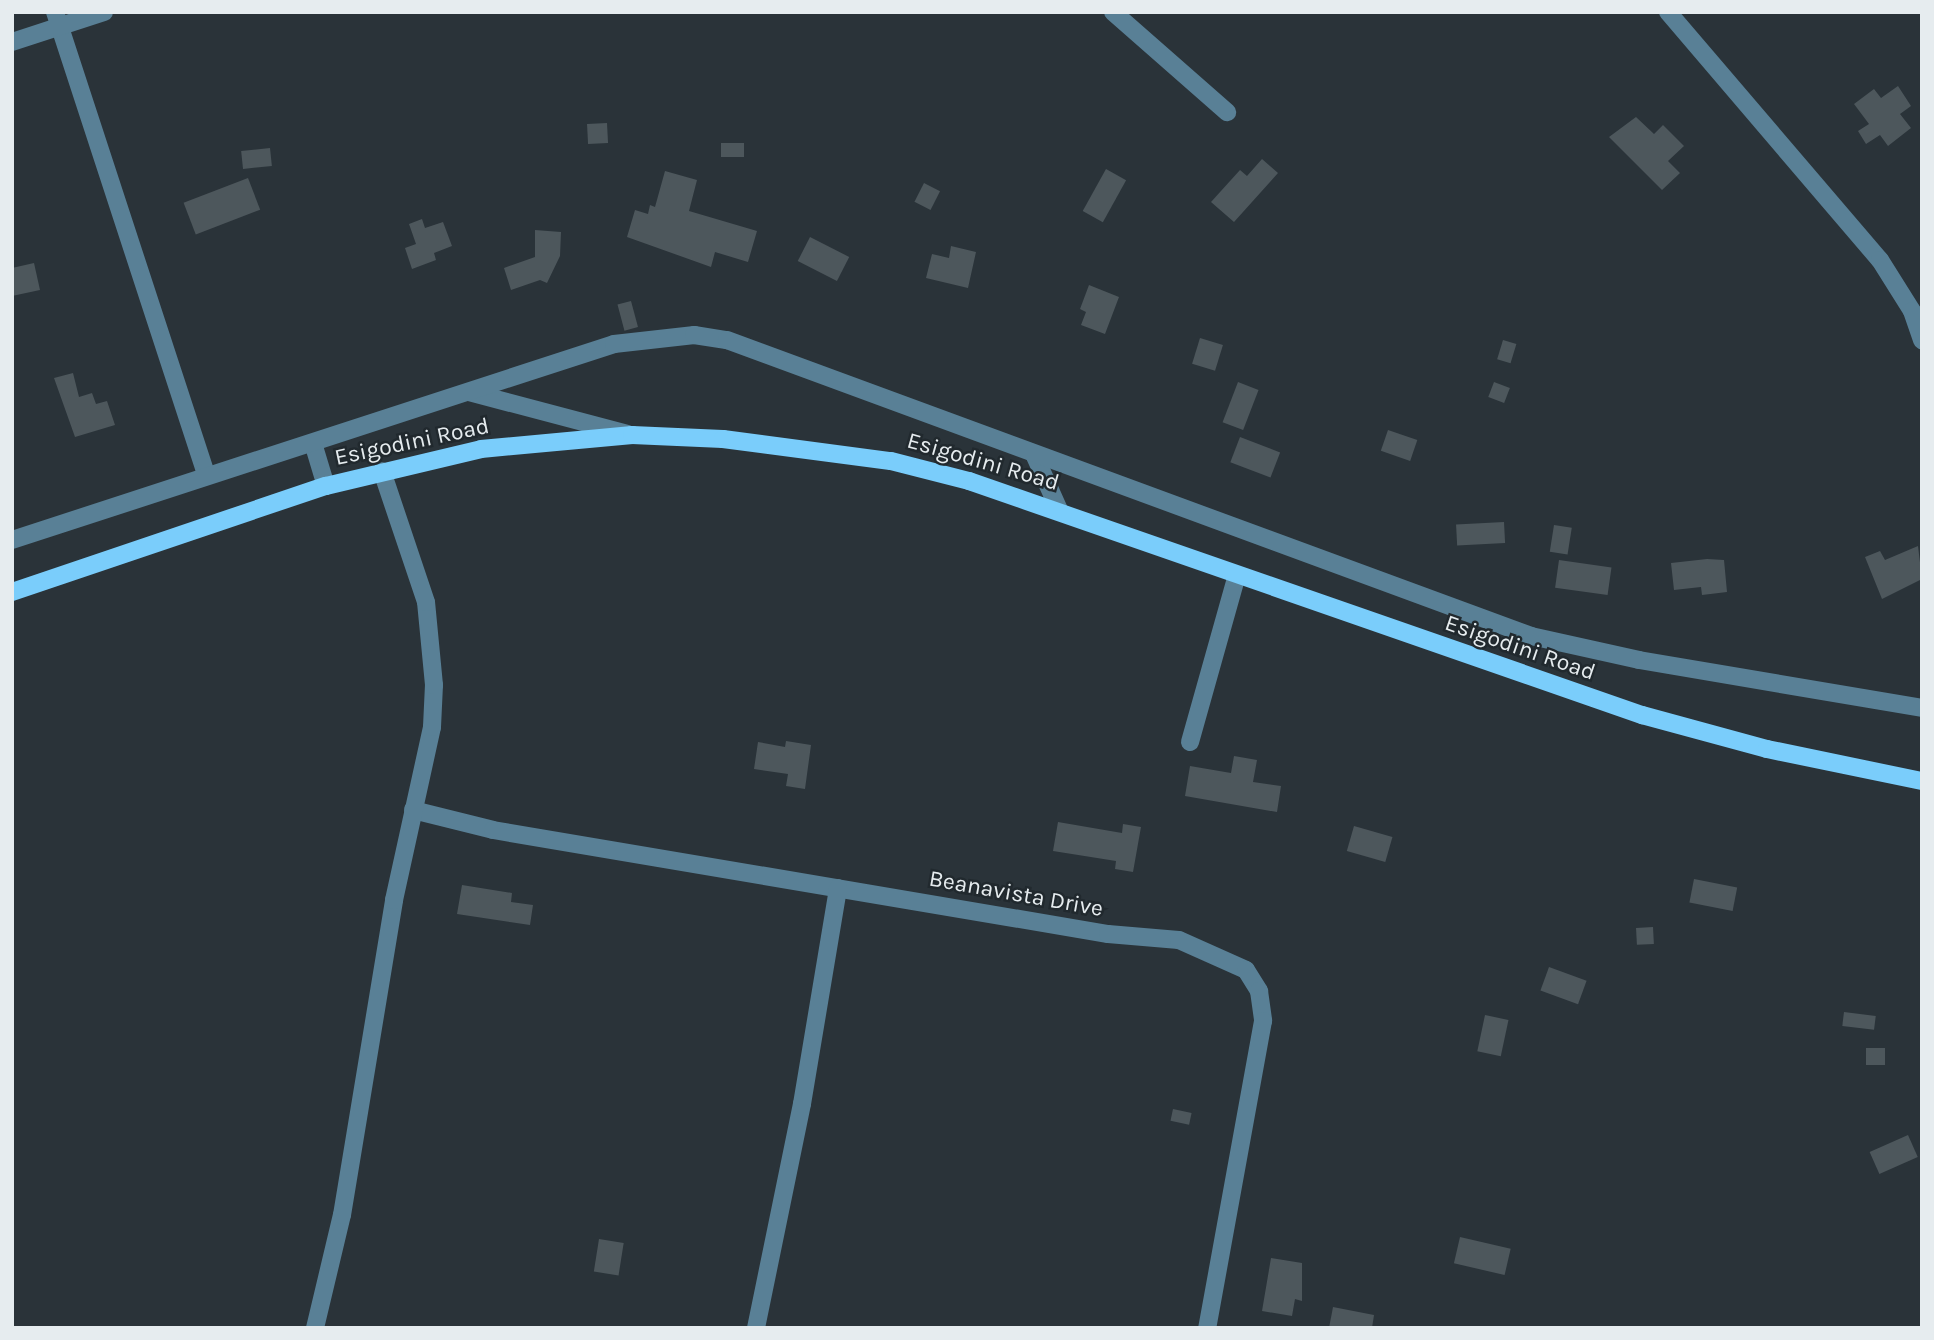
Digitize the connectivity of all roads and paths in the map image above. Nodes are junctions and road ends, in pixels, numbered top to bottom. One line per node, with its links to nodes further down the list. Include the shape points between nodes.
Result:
1 (104, 12): 4 (street)
2 (1113, 12): 6 (street)
3 (1668, 12): 7 (street, via 1880,260 1912,311)
4 (57, 19): 5 (street); 13 (street)
5 (12, 42)
6 (1227, 112)
7 (1922, 340)
8 (468, 391): 9 (street); 10 (street); 11 (street, via 614,344 694,335 727,340)
9 (632, 435): 12 (main road, Esigodini Road, via 481,449); 15 (main road, Esigodini Road, via 723,439 891,461)
10 (313, 443): 13 (street); 14 (street)
11 (1034, 454): 15 (street); 19 (street, via 1531,636 1639,660)
12 (382, 471): 14 (main road, Esigodini Road); 22 (street, via 426,602 432,642 432,727)
13 (206, 475): 16 (street)
14 (326, 486): 18 (main road, Esigodini Road)
15 (1059, 510): 17 (main road, Esigodini Road)
16 (12, 540)
17 (1237, 575): 20 (street); 21 (main road, Esigodini Road, via 1642,715 1767,749)
18 (12, 592)
19 (1922, 708)
20 (1190, 742)
21 (1922, 781)
22 (413, 810): 23 (street, Beanavista Drive, via 493,830); 24 (street, via 342,1215)
23 (838, 888): 25 (street, via 802,1104); 26 (street, Beanavista Drive, via 1108,934 1179,940 1247,970 1259,991 1262,1021)
24 (315, 1328)
25 (756, 1328)
26 (1207, 1328)

